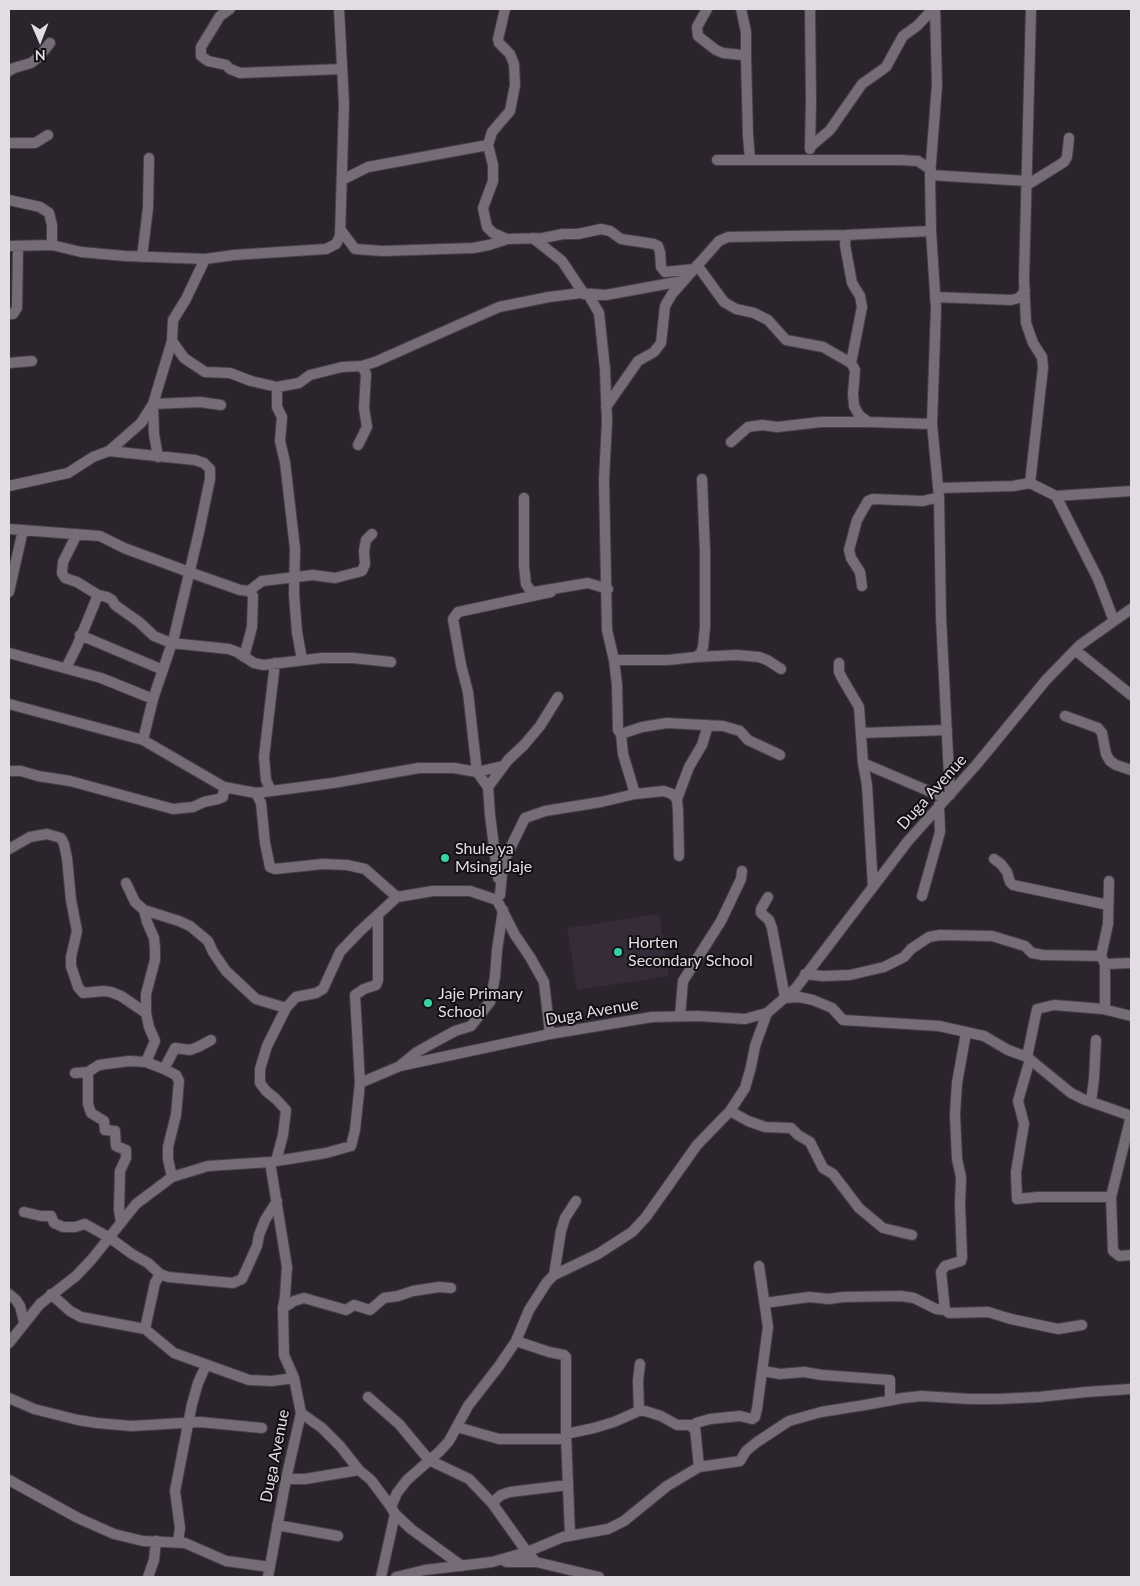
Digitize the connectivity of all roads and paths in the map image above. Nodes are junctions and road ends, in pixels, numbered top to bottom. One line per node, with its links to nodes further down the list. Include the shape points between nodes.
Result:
1 (230, 9): 11 (street, via 220,16 201,47 201,56 208,61 240,72)
2 (339, 9): 11 (street)
3 (504, 9): 16 (street, via 498,39 514,64 515,85 510,111 492,132)
4 (707, 9): 10 (street, via 697,27 698,36 716,50)
5 (741, 9): 10 (street, via 746,32)
6 (810, 9): 17 (street)
7 (934, 9): 17 (street, via 904,36 886,66 862,84 830,130); 22 (street, via 937,85)
8 (1031, 9): 24 (street)
9 (50, 43): 12 (street, via 31,63)
10 (746, 57): 20 (street)
11 (342, 69): 23 (street)
12 (9, 71)
13 (48, 135): 15 (street, via 35,143)
14 (1069, 138): 24 (street, via 1064,162)
15 (9, 143)
16 (488, 145): 23 (street, via 368,167); 30 (street, via 493,180 483,208 484,219 486,227)
17 (810, 147): 21 (street)
18 (149, 158): 33 (street, via 148,208)
19 (718, 160): 20 (street)
20 (750, 160): 21 (street)
21 (809, 160): 22 (street, via 918,161)
22 (930, 173): 24 (street); 27 (street)
23 (342, 180): 26 (street)
24 (1027, 183): 37 (street)
25 (9, 200): 31 (street, via 40,206 49,213)
26 (340, 229): 30 (street, via 359,250 472,248); 34 (street, via 336,244 326,249)
27 (931, 231): 28 (street); 39 (street)
28 (846, 236): 35 (street, via 728,238 719,242); 44 (street, via 852,283 862,307)
29 (533, 238): 30 (street); 35 (street, via 601,229 621,239 658,246 661,267 665,272); 38 (street, via 562,261)
30 (507, 239)
31 (52, 245): 32 (street); 33 (street, via 81,252)
32 (14, 246): 40 (street, via 17,308)
33 (142, 257): 34 (street)
34 (205, 259): 41 (street, via 173,320)
35 (695, 267): 36 (street); 44 (street, via 724,302 768,320 786,340 823,347)
36 (682, 281): 38 (street, via 606,295); 49 (street, via 665,306 661,344 638,361)
37 (1025, 291): 39 (street, via 1011,300); 57 (street, via 1026,324 1042,357 1043,368)
38 (586, 294): 45 (street, via 549,297 499,307); 49 (street, via 599,313)
39 (935, 297): 51 (street)
40 (9, 314)
41 (172, 341): 46 (street, via 184,358 205,372 230,373); 47 (street)
42 (32, 361): 43 (street)
43 (9, 363)
44 (851, 363): 50 (street, via 855,370 854,406)
45 (362, 366): 46 (street, via 334,369 299,383); 53 (street, via 366,374 364,408 367,428)
46 (277, 387): 68 (street, via 277,407 282,416 280,446 285,462 295,549)
47 (153, 404): 48 (street, via 200,402); 54 (street, via 141,423); 55 (street)
48 (221, 405)
49 (606, 407): 71 (street, via 604,480)
50 (868, 422): 51 (street); 52 (street, via 748,427)
51 (932, 424): 60 (street)
52 (731, 442)
53 (358, 445)
54 (109, 451): 55 (street); 58 (street, via 68,472)
55 (158, 457): 67 (street, via 195,460 210,470)
56 (702, 479): 83 (street, via 705,627 703,647)
57 (1030, 483): 60 (street); 61 (street)
58 (9, 486)
59 (1131, 491): 61 (street)
60 (939, 492): 70 (street, via 923,500 868,501 857,520 849,550 860,572); 98 (street)
61 (1056, 496): 77 (street, via 1098,579)
62 (524, 498): 71 (street, via 524,566 530,590 588,583)
63 (9, 528): 64 (street)
64 (23, 530): 65 (street); 69 (street)
65 (77, 534): 67 (street, via 100,536); 75 (street, via 63,562 62,573 65,578)
66 (372, 534): 68 (street, via 366,540 362,571 335,578)
67 (189, 572): 72 (street, via 240,590); 79 (street)
68 (294, 576): 72 (street, via 262,581); 84 (street)
69 (10, 578): 73 (street)
70 (862, 586)
71 (608, 589): 85 (street, via 607,630)
72 (249, 590): 82 (street, via 253,596 252,627)
73 (9, 592)
74 (551, 592): 107 (street, via 458,612 453,619 468,692)
75 (98, 594): 78 (street); 79 (street, via 112,600 154,636)
76 (1131, 609): 77 (street, Duga Avenue)
77 (1114, 621): 80 (street, Duga Avenue)
78 (80, 635): 89 (street); 91 (street)
79 (171, 643): 82 (street, via 229,649); 91 (street)
80 (1075, 650): 92 (street); 114 (street, Duga Avenue)
81 (9, 653): 89 (street)
82 (244, 657): 88 (street, via 254,663)
83 (696, 657): 85 (street); 90 (street, via 759,657)
84 (302, 660): 86 (street, via 353,658); 88 (street)
85 (614, 660): 100 (street, via 618,730)
86 (391, 662)
87 (839, 663): 99 (street, via 839,672 859,707)
88 (275, 664): 110 (street, via 264,758 266,780)
89 (66, 668): 94 (street)
90 (781, 669)
91 (163, 670): 94 (street)
92 (1131, 695)
93 (558, 697): 104 (street, via 540,726)
94 (153, 699): 101 (street)
95 (9, 704): 101 (street)
96 (1065, 716): 105 (street, via 1098,728 1110,761)
97 (708, 725): 100 (street, via 667,723); 102 (street, via 740,731 748,740); 113 (street)
98 (947, 730): 99 (street); 114 (street)
99 (862, 733): 103 (street)
100 (621, 734): 112 (street, via 623,754)
101 (143, 740): 108 (street)
102 (780, 755)
103 (863, 763): 114 (street); 121 (street)
104 (504, 766): 107 (street); 109 (street)
105 (1131, 770)
106 (9, 771): 108 (street, via 70,781 173,809 218,800 223,797)
107 (476, 772): 109 (street); 110 (street, via 419,768)
108 (224, 787): 111 (street)
109 (488, 787): 125 (street)
110 (271, 791): 111 (street)
111 (256, 793): 123 (street, via 261,803 270,867 275,870 323,864 365,869)
112 (635, 794): 113 (street, via 664,792); 125 (street, via 545,811 526,818 503,863)
113 (677, 799): 116 (street)
114 (945, 799): 121 (street, Duga Avenue); 122 (street, via 940,832)
115 (9, 849): 136 (street, via 30,837 47,834 61,838 67,858 77,931 71,966 78,987 83,993 112,992)
116 (679, 856)
117 (994, 859): 126 (street, via 1007,872 1013,885)
118 (742, 870): 138 (street, via 741,879 721,921 683,981)
119 (1109, 881): 126 (street)
120 (126, 883): 127 (street, via 135,902)
121 (873, 887): 132 (street, Duga Avenue)
122 (922, 896)
123 (397, 897): 125 (street, via 470,891); 129 (street)
124 (768, 897): 133 (street, via 762,913 772,928)
125 (499, 898): 128 (street)
126 (1108, 905): 130 (street)
127 (144, 910): 134 (street, via 190,926 208,940 226,971 256,999); 136 (street, via 155,948 146,994)
128 (503, 910): 141 (street, via 544,982); 146 (street, via 490,1002 471,1026 432,1043)
129 (378, 915): 134 (street, via 340,952 323,989 296,997); 150 (street, via 378,980 376,985 355,995)
130 (1103, 960): 131 (street); 132 (street, via 1032,953 1025,946 992,936 940,935 929,936 884,967 850,975); 135 (street)
131 (1131, 963)
132 (805, 974): 133 (street, Duga Avenue)
133 (785, 998): 137 (street, Duga Avenue); 140 (street, via 813,1000 832,1008 843,1020 939,1026)
134 (286, 1008): 154 (street, via 266,1046 260,1069 260,1083 286,1110 283,1135)
135 (1105, 1009): 139 (street); 144 (street, via 1054,1005 1037,1009)
136 (146, 1013): 145 (street, via 155,1041)
137 (767, 1013): 138 (street, Duga Avenue, via 745,1019); 152 (street, via 754,1046 745,1088)
138 (680, 1016): 141 (street, Duga Avenue, via 652,1017)
139 (1131, 1016)
140 (966, 1032): 144 (street, via 984,1036); 172 (street, via 955,1114 961,1177 962,1261 945,1266 942,1272)
141 (550, 1034): 146 (street, Duga Avenue)
142 (211, 1040): 147 (street, via 190,1050 175,1048)
143 (1096, 1040): 151 (street)
144 (1028, 1058): 151 (street, via 1071,1093); 156 (street, via 1018,1100 1024,1124 1016,1172 1018,1199)
145 (146, 1062): 147 (street); 148 (street, via 99,1065)
146 (400, 1066): 150 (street, Duga Avenue)
147 (164, 1069): 155 (street, via 176,1075 179,1081 176,1116 168,1147)
148 (88, 1072): 149 (street); 160 (street, via 91,1113 104,1121 105,1130 115,1131 116,1146 126,1150 120,1171 119,1210)
149 (75, 1073)
150 (360, 1083): 154 (street, via 351,1146)
151 (1091, 1102): 153 (street)
152 (730, 1111): 161 (street, via 765,1127 791,1128 810,1142 823,1168 832,1174 859,1208 883,1228); 166 (street, via 697,1145 632,1232 598,1254)
153 (1131, 1116): 156 (street)
154 (273, 1162): 155 (street, via 208,1166); 157 (street, Duga Avenue)
155 (172, 1177): 160 (street, via 136,1204)
156 (1111, 1197): 163 (street, via 1113,1251 1119,1256)
157 (277, 1201): 165 (street, via 265,1220 242,1279 233,1282); 171 (street, Duga Avenue, via 287,1267)
158 (576, 1201): 166 (street, via 561,1231)
159 (24, 1212): 162 (street, via 51,1216 54,1223 63,1227 85,1224)
160 (122, 1222): 162 (street)
161 (912, 1235)
162 (110, 1238): 165 (street); 169 (street, via 76,1276)
163 (1131, 1255)
164 (759, 1266): 170 (street)
165 (160, 1274): 175 (street, via 154,1283)
166 (554, 1275): 176 (street, via 530,1310)
167 (451, 1288): 171 (street, via 412,1291 384,1298 370,1310 354,1305 346,1310 304,1298)
168 (9, 1294): 173 (street, via 20,1306)
169 (51, 1294): 173 (street); 175 (street, via 81,1317)
170 (765, 1303): 172 (street, via 809,1297 901,1296); 180 (street, via 768,1327)
171 (283, 1308): 181 (street, Duga Avenue, via 284,1356)
172 (945, 1310): 174 (street, via 949,1313 988,1312 1058,1330)
173 (24, 1322): 177 (street)
174 (1082, 1325)
175 (146, 1329): 179 (street, via 174,1353)
176 (516, 1341): 189 (street, via 468,1406); 192 (street, via 566,1357)
177 (9, 1343)
178 (640, 1364): 186 (street)
179 (206, 1365): 181 (street, via 249,1380); 188 (street, via 198,1383)
180 (763, 1371): 185 (street, via 890,1380); 191 (street, via 755,1417 698,1421)
181 (294, 1378): 187 (street, Duga Avenue)
182 (1131, 1390): 185 (street, via 1031,1398 921,1396)
183 (368, 1397): 193 (street, via 399,1424)
184 (9, 1398): 188 (street, via 34,1409 97,1423 131,1426)
185 (890, 1400): 194 (street, via 790,1421 756,1442 740,1461)
186 (638, 1411): 191 (street, via 653,1412 677,1425 690,1425); 192 (street, via 614,1422)
187 (301, 1413): 195 (street, via 328,1434); 196 (street, Duga Avenue)
188 (189, 1423): 190 (street); 205 (street, via 175,1491 180,1528)
189 (457, 1427): 192 (street, via 499,1439); 193 (street, via 450,1441)
190 (262, 1428)
191 (695, 1430): 194 (street)
192 (566, 1436): 198 (street)
193 (429, 1460): 199 (street, via 469,1479); 200 (street, via 397,1493)
194 (699, 1468): 203 (street, via 667,1486 624,1521 608,1529)
195 (359, 1470): 196 (street); 200 (street, via 371,1480)
196 (286, 1479): 201 (street, Duga Avenue)
197 (9, 1480): 204 (street, via 114,1534)
198 (568, 1485): 199 (street, via 510,1492); 203 (street)
199 (492, 1503): 206 (street)
200 (393, 1511): 209 (street, via 411,1530); 214 (street)
201 (277, 1525): 202 (street); 210 (street, Duga Avenue)
202 (338, 1536)
203 (570, 1536): 206 (street)
204 (156, 1541): 205 (street); 213 (street)
205 (178, 1542): 210 (street, via 226,1561)
206 (527, 1552): 207 (street); 208 (street)
207 (492, 1562): 208 (street); 209 (street)
208 (536, 1562): 211 (street)
209 (462, 1566): 212 (street)
210 (269, 1572)
211 (554, 1572): 216 (street)
212 (426, 1574): 215 (street)
213 (148, 1577)
214 (381, 1577)
215 (396, 1577)
216 (599, 1577)

